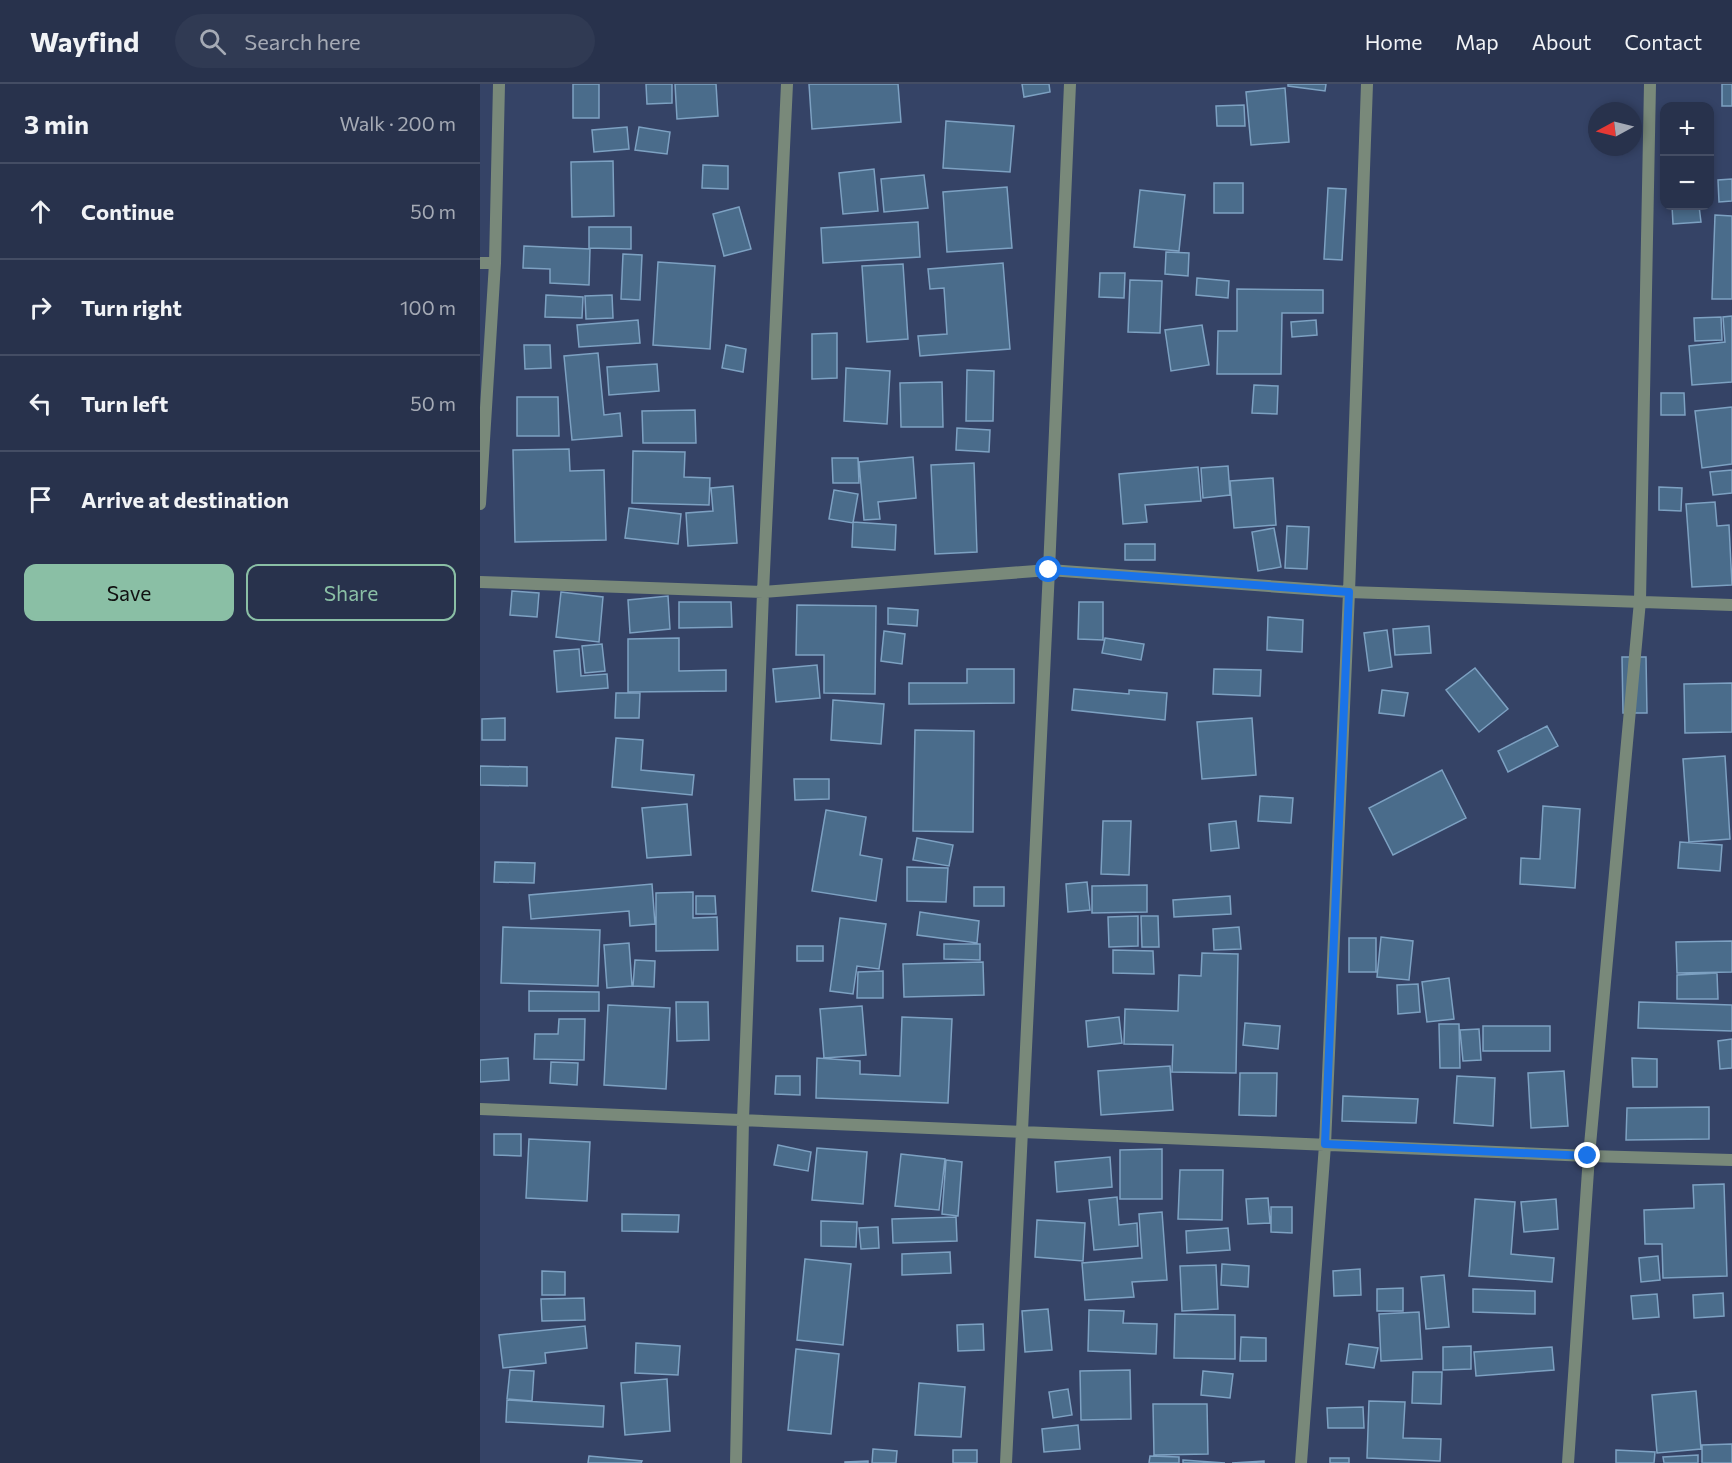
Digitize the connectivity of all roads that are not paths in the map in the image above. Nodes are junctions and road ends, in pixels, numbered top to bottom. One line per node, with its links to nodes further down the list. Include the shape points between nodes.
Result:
1 (499, 84): 7 (street)
2 (787, 84): 11 (street)
3 (1070, 84): 9 (street)
4 (1367, 84): 12 (street)
5 (1650, 84): 13 (street)
6 (480, 262): 7 (street)
7 (495, 263): 8 (street)
8 (480, 504)
9 (1049, 570): 11 (street); 12 (street); 17 (street)
10 (480, 582): 11 (street)
11 (764, 592): 16 (street)
12 (1349, 592): 13 (street); 18 (street)
13 (1640, 601): 14 (street); 19 (street)
14 (1732, 605)
15 (480, 1109): 16 (street)
16 (743, 1120): 17 (street); 21 (street)
17 (1021, 1132): 18 (street); 22 (street)
18 (1325, 1144): 19 (street); 23 (street)
19 (1588, 1156): 20 (street); 24 (street)
20 (1732, 1160)
21 (736, 1463)
22 (1006, 1463)
23 (1301, 1463)
24 (1568, 1463)

